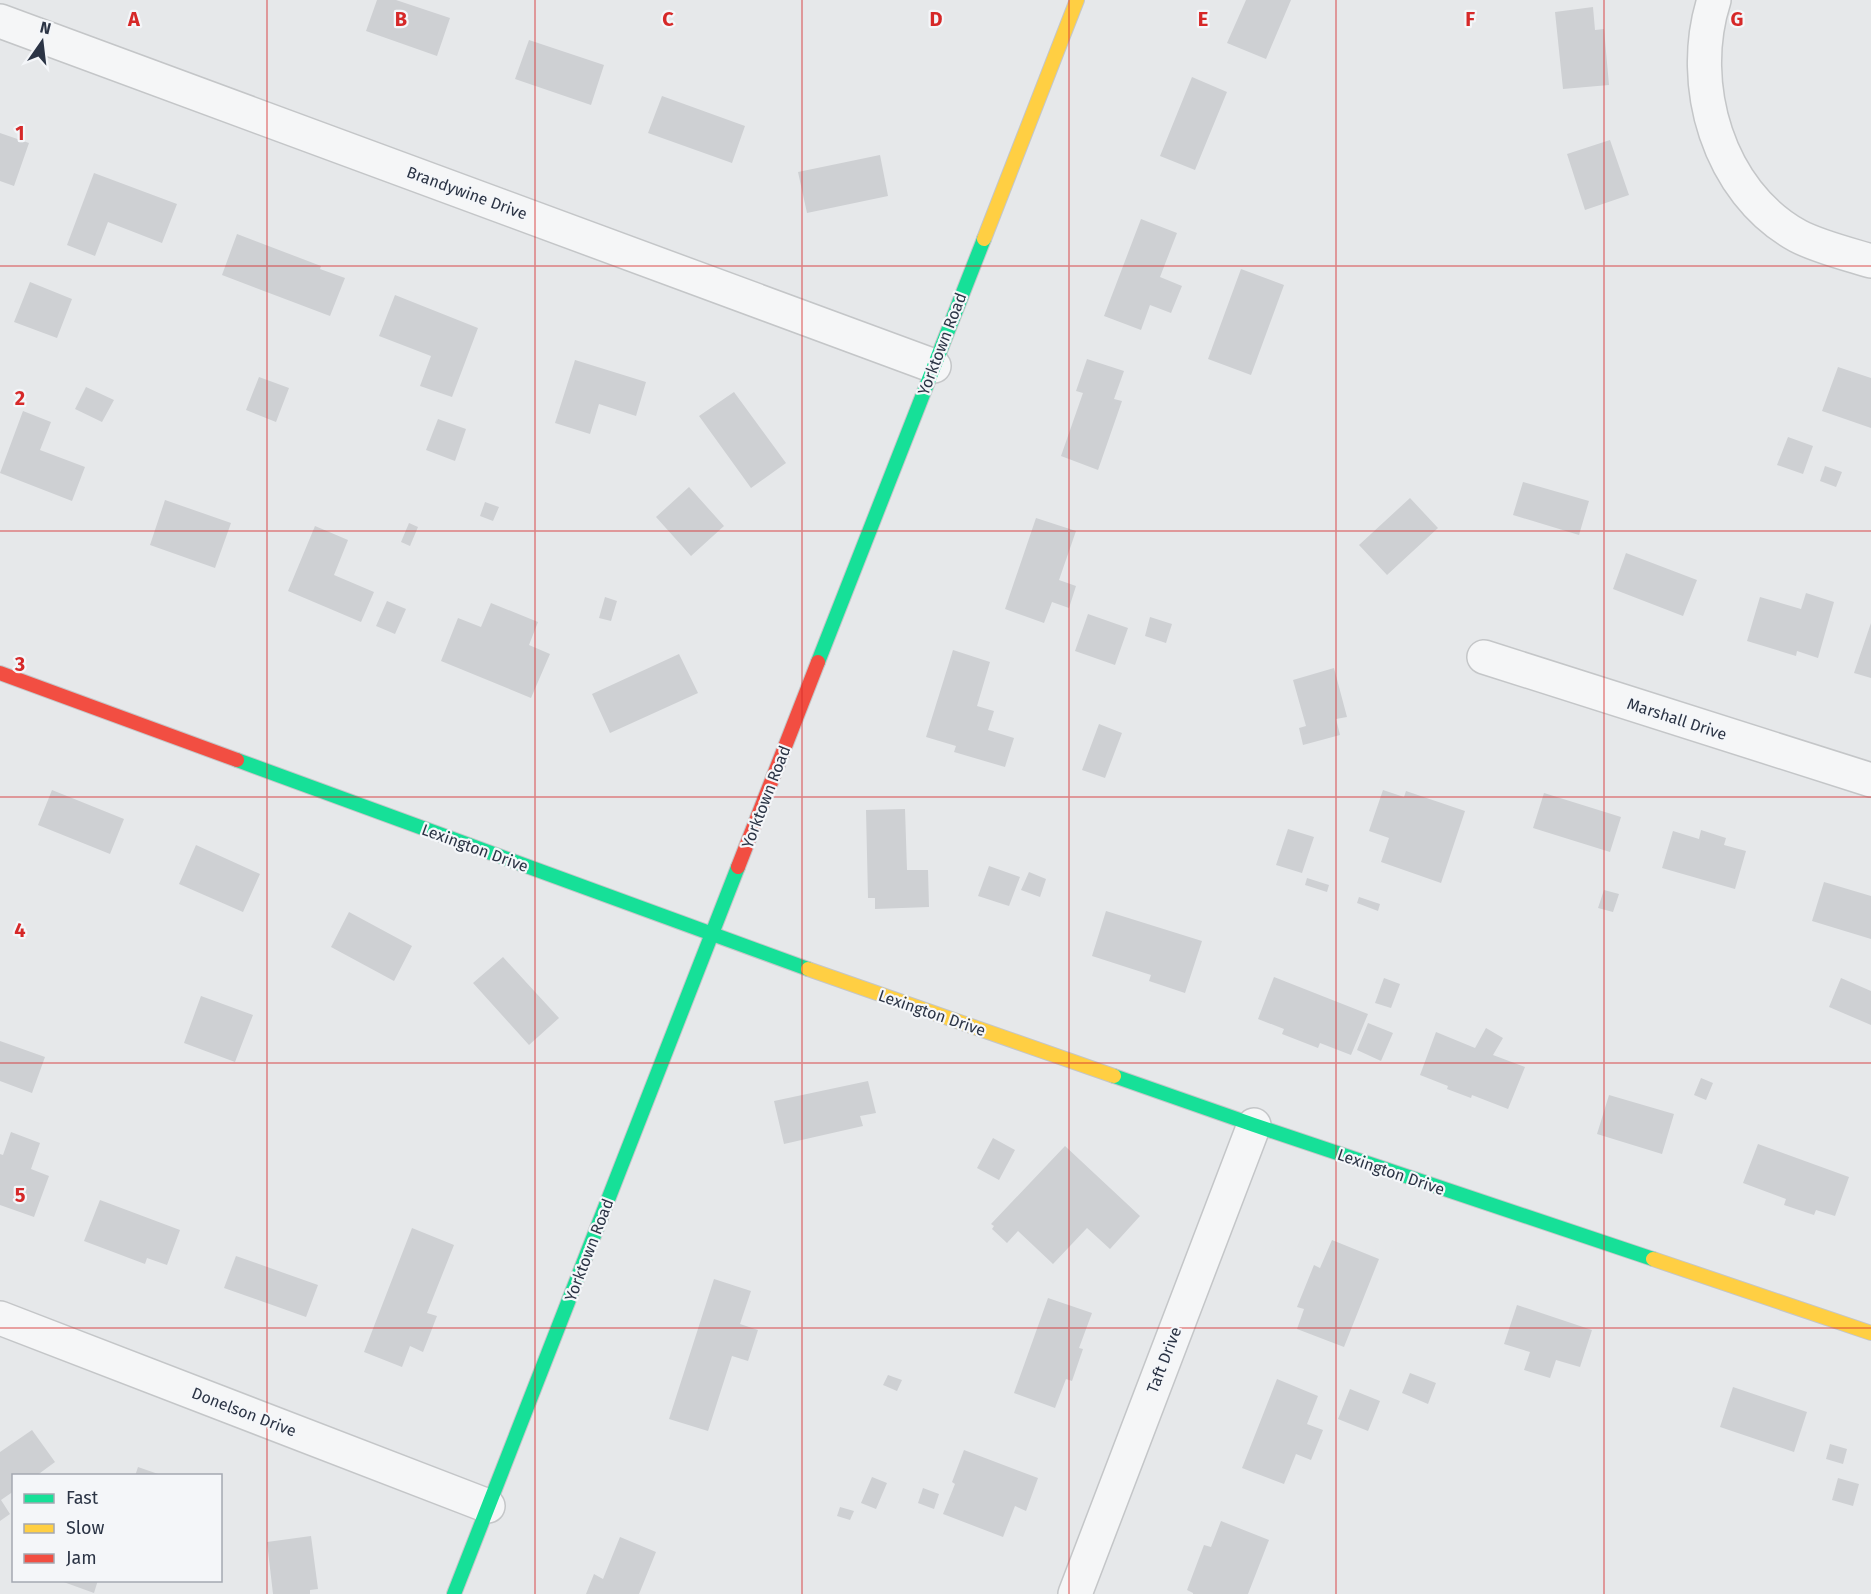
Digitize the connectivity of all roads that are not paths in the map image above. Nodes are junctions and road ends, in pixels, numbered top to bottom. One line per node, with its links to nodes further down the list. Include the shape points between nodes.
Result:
1 (1077, 0): 5 (street, Yorktown Road)
2 (1714, 0): 4 (street, via 1704,60 1710,114 1741,185 1769,216 1798,236)
3 (0, 21): 5 (street, Brandywine Drive)
4 (1871, 261)
5 (934, 366): 9 (street, Yorktown Road)
6 (1484, 657): 8 (street, Marshall Drive)
7 (0, 673): 9 (street, Lexington Drive)
8 (1871, 780)
9 (712, 936): 10 (street, Lexington Drive); 13 (street, Yorktown Road)
10 (1254, 1125): 12 (street, Lexington Drive); 15 (street, Taft Drive)
11 (0, 1318): 13 (street, Donelson Drive)
12 (1871, 1333)
13 (488, 1506): 14 (street, Yorktown Road)
14 (454, 1594)
15 (1075, 1594)

